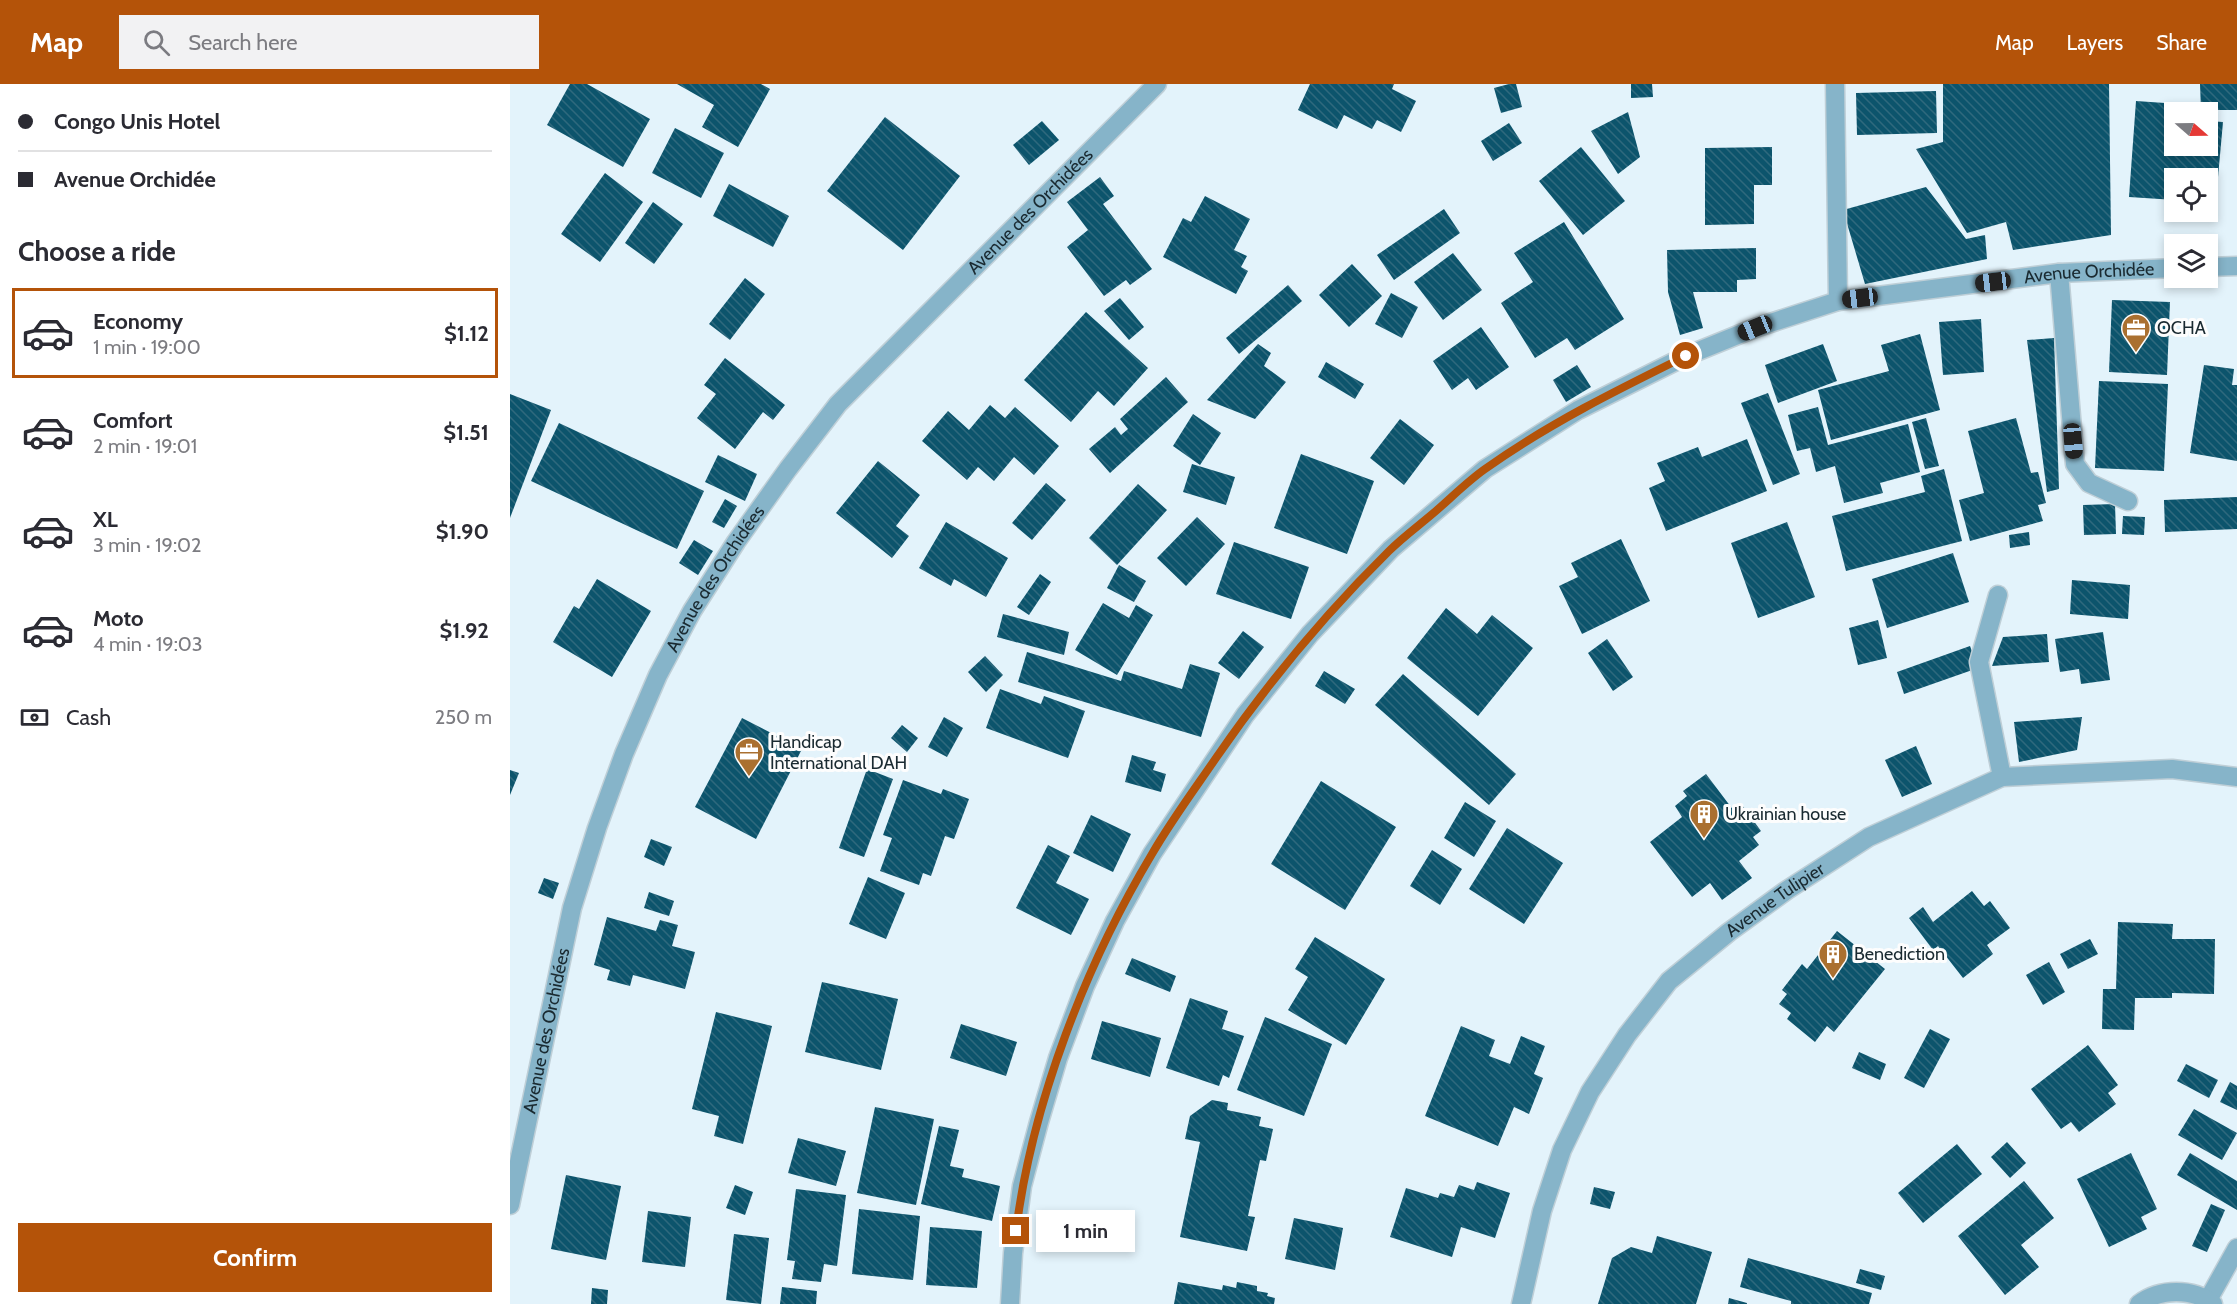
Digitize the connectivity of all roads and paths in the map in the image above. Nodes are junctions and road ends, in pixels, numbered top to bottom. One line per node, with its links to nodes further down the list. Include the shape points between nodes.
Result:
1 (1157, 84): 12 (street, Avenue des Orchidées, via 838,404 736,542 692,611 657,675 624,754 579,885)
2 (1834, 84): 7 (street)
3 (2237, 266): 4 (street)
4 (2218, 267)
5 (2164, 268): 6 (street, Avenue Orchidée)
6 (2059, 273): 7 (street, Avenue Orchidée); 8 (street, via 2075,464 2089,483)
7 (1838, 301): 15 (street, Avenue Orchidée, via 1686,356 1578,410 1485,469 1391,549 1310,634 1245,715 1152,854 1085,986 1058,1058 1022,1186)
8 (2128, 501)
9 (1998, 595): 10 (street, via 1979,662)
10 (2002, 777): 11 (street, Avenue Tulipier, via 2172,769); 16 (street, Avenue Tulipier, via 1869,837 1779,896 1669,981 1590,1092 1562,1150 1542,1211)
11 (2237, 777)
12 (510, 1199)
13 (2237, 1248): 14 (street)
14 (2211, 1302): 17 (street, via 2187,1293 2164,1293)
15 (1010, 1304)
16 (1521, 1304)
17 (2139, 1304)

